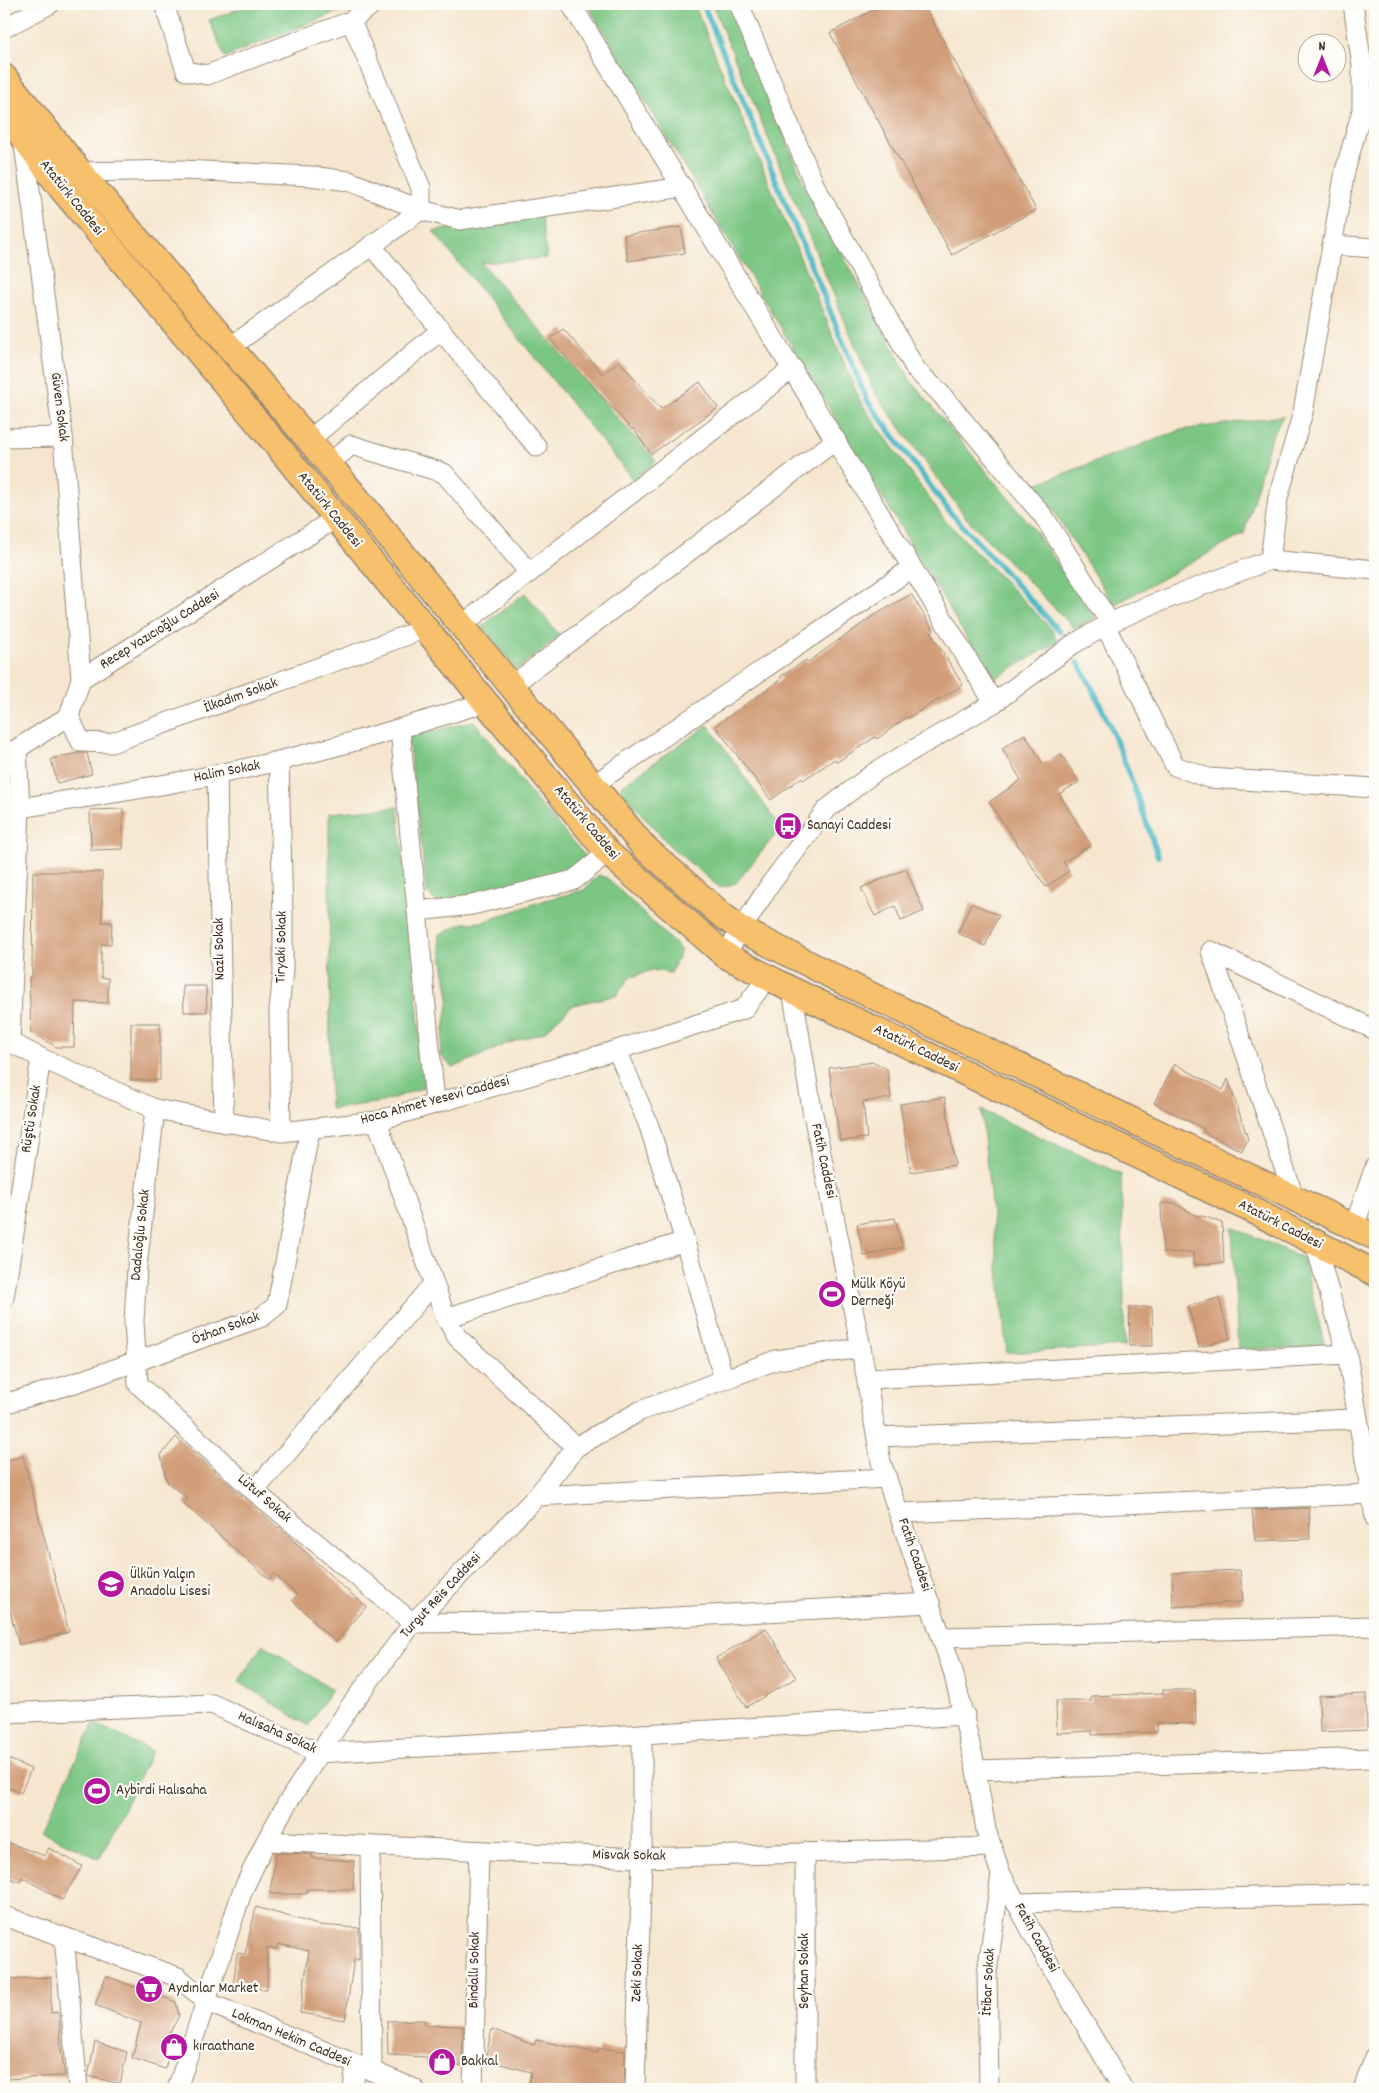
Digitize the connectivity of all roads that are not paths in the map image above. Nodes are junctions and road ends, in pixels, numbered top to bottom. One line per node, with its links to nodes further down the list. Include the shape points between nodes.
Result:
1 (50, 4): 8 (street)
2 (164, 4): 7 (street, via 186,71 207,76)
3 (373, 4): 7 (street)
4 (571, 4): 13 (street)
5 (739, 4): 32 (street, via 814,184 916,370 940,393 1044,517)
6 (1353, 4): 16 (street, via 1362,66 1362,110 1345,171)
7 (350, 21): 14 (street, via 421,188)
8 (4, 28)
9 (4, 77): 12 (main road)
10 (4, 116): 11 (main road, Atatürk Caddesi)
11 (23, 137): 21 (street, Güven Sokak); 27 (main road, Atatürk Caddesi, via 67,196)
12 (80, 172): 14 (street, via 181,170 310,176 348,181); 19 (main road)
13 (682, 187): 14 (street, via 460,220); 20 (street)
14 (421, 210): 15 (street)
15 (372, 246): 18 (street); 19 (street)
16 (1332, 246): 17 (street); 28 (street, via 1303,412 1278,498)
17 (1375, 248)
18 (441, 330): 23 (street); 25 (street)
19 (229, 348): 23 (main road)
20 (793, 368): 24 (street); 31 (street)
21 (63, 437): 22 (street); 35 (street, Güven Sokak)
22 (4, 438)
23 (309, 440): 26 (main road)
24 (836, 440): 29 (street); 36 (street)
25 (537, 447)
26 (328, 464): 31 (street, via 351,445 444,473); 34 (main road)
27 (336, 518): 33 (main road, Atatürk Caddesi); 35 (street, Recep Yazıcıoğlu Caddesi)
28 (1270, 560): 30 (street); 32 (street)
29 (912, 568): 38 (street); 44 (street)
30 (1375, 570)
31 (529, 572): 34 (street)
32 (1110, 623): 38 (street, via 1072,645); 45 (street, via 1107,629 1175,766 1208,778)
33 (423, 624): 37 (main road, Atatürk Caddesi); 39 (street, İlkadım Sokak, via 413,633 111,743 81,742)
34 (462, 625): 36 (main road)
35 (81, 679): 39 (street)
36 (511, 686): 44 (main road)
37 (486, 702): 40 (street, Halim Sokak); 47 (main road, Atatürk Caddesi)
38 (994, 703): 49 (street, via 875,772 827,809 769,886)
39 (69, 716): 41 (street)
40 (400, 729): 42 (street, Halim Sokak); 48 (street)
41 (10, 753): 46 (street)
42 (279, 761): 43 (street, Halim Sokak); 62 (street, Tiryaki Sokak, via 283,915 279,1011)
43 (217, 775): 46 (street, Halim Sokak); 60 (street, Nazlı Sokak)
44 (594, 785): 49 (main road, via 644,847)
45 (1375, 788)
46 (20, 808): 54 (street)
47 (608, 853): 48 (street, via 574,880 472,905); 50 (main road, Atatürk Caddesi)
48 (417, 912): 57 (street)
49 (742, 930): 50 (street); 64 (main road, via 854,987)
50 (726, 955): 51 (main road, Atatürk Caddesi)
51 (768, 977): 52 (main road, Atatürk Caddesi); 55 (street, Hoca Ahmet Yesevi Caddesi, via 744,1009)
52 (792, 990): 67 (main road, Atatürk Caddesi); 72 (street, Fatih Caddesi, via 812,1109)
53 (1375, 1030): 64 (street, via 1211,951)
54 (7, 1040): 56 (street, Hoca Ahmet Yesevi Caddesi)
55 (617, 1050): 57 (street, Hoca Ahmet Yesevi Caddesi); 66 (street, via 649,1126)
56 (41, 1058): 58 (street, Hoca Ahmet Yesevi Caddesi); 70 (street, Rüştü Sokak)
57 (435, 1104): 59 (street, Hoca Ahmet Yesevi Caddesi)
58 (155, 1109): 60 (street, Hoca Ahmet Yesevi Caddesi); 74 (street, Dadaloğlu Sokak, via 137,1267 134,1322)
59 (377, 1120): 61 (street, Hoca Ahmet Yesevi Caddesi); 69 (street)
60 (224, 1122): 62 (street, Hoca Ahmet Yesevi Caddesi)
61 (310, 1129): 62 (street, Hoca Ahmet Yesevi Caddesi); 74 (street, Özhan Sokak, via 277,1305 262,1317)
62 (281, 1132)
63 (1375, 1167): 65 (street)
64 (1294, 1197): 65 (main road)
65 (1365, 1232)
66 (684, 1241): 71 (street); 76 (street)
67 (1315, 1243): 68 (main road, Atatürk Caddesi); 73 (street)
68 (1375, 1273)
69 (434, 1283): 71 (street); 83 (street)
70 (4, 1298)
71 (446, 1318): 80 (street, via 457,1337)
72 (861, 1348): 75 (street, Fatih Caddesi); 76 (street, Turgut Reis Caddesi, via 776,1360)
73 (1347, 1354): 75 (street); 78 (street)
74 (137, 1361): 77 (street, Özhan Sokak); 83 (street, Lütuf Sokak, via 138,1384)
75 (867, 1379): 79 (street, Fatih Caddesi)
76 (724, 1380): 80 (street, Turgut Reis Caddesi, via 640,1411)
77 (4, 1404)
78 (1357, 1419): 79 (street); 81 (street)
79 (877, 1437): 82 (street, Fatih Caddesi)
80 (576, 1447): 85 (street, Turgut Reis Caddesi)
81 (1369, 1451): 84 (street)
82 (887, 1478): 85 (street); 86 (street, Fatih Caddesi)
83 (254, 1491): 89 (street, Lütuf Sokak)
84 (1371, 1494): 86 (street); 87 (street)
85 (537, 1496): 89 (street, Turgut Reis Caddesi)
86 (900, 1513): 88 (street, Fatih Caddesi)
87 (1375, 1518)
88 (930, 1603): 89 (street, via 602,1621); 91 (street, Fatih Caddesi)
89 (413, 1623): 95 (street, Turgut Reis Caddesi)
90 (1375, 1626): 91 (street)
91 (942, 1637): 93 (street, Fatih Caddesi)
92 (4, 1713): 95 (street, Halısaha Sokak, via 212,1704)
93 (965, 1715): 94 (street, Halısaha Sokak); 97 (street, Fatih Caddesi)
94 (642, 1734): 95 (street, Halısaha Sokak); 103 (street, Zeki Sokak)
95 (319, 1753): 98 (street, Turgut Reis Caddesi)
96 (1375, 1758): 97 (street)
97 (976, 1770): 100 (street, Fatih Caddesi)
98 (266, 1841): 99 (street, Misvak Sokak); 109 (street, Turgut Reis Caddesi, via 242,1892)
99 (370, 1846): 101 (street, Misvak Sokak); 111 (street)
100 (991, 1847): 102 (street, Misvak Sokak); 104 (street, Fatih Caddesi)
101 (479, 1850): 103 (street, Misvak Sokak); 117 (street, Bindallı Sokak)
102 (804, 1852): 103 (street, Misvak Sokak); 119 (street, Seyhan Sokak)
103 (642, 1858): 118 (street, Zeki Sokak)
104 (1001, 1874): 106 (street, Fatih Caddesi); 120 (street, İtibar Sokak, via 987,1973)
105 (1375, 1894): 106 (street)
106 (1016, 1903): 121 (street, Fatih Caddesi)
107 (4, 1916): 108 (street, Lokman Hekim Caddesi)
108 (64, 1937): 109 (street, Lokman Hekim Caddesi, via 178,1977); 113 (street)
109 (207, 2002): 111 (street, Lokman Hekim Caddesi); 114 (street, Turgut Reis Caddesi)
110 (1375, 2057): 112 (street)
111 (364, 2068): 115 (street); 116 (street, Lokman Hekim Caddesi)
112 (1368, 2083)
113 (78, 2089)
114 (177, 2089)
115 (353, 2089)
116 (415, 2089)
117 (473, 2089)
118 (635, 2089)
119 (805, 2089)
120 (989, 2089)
121 (1123, 2089)

